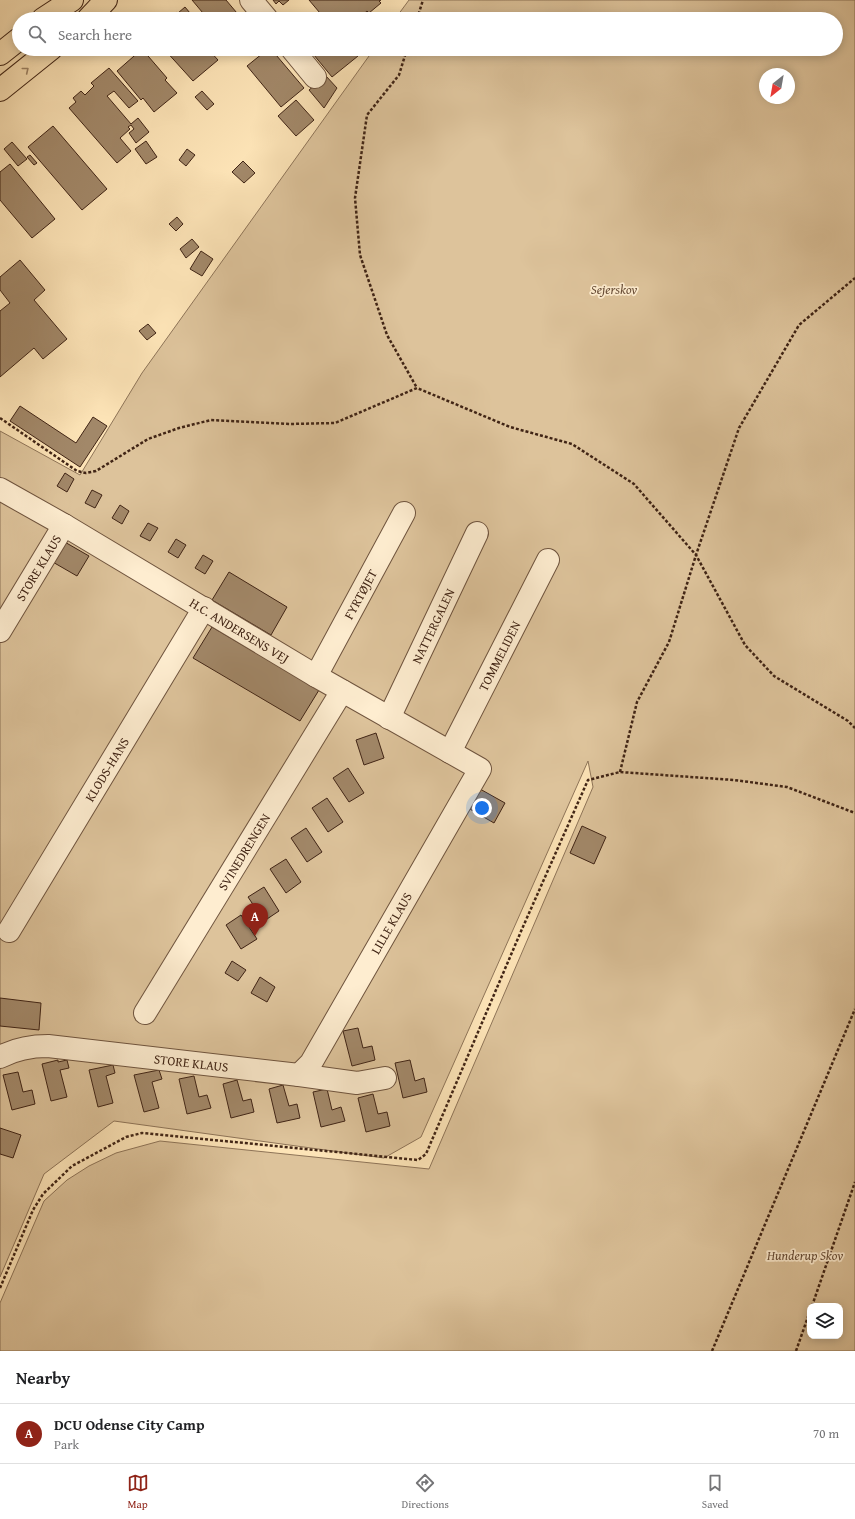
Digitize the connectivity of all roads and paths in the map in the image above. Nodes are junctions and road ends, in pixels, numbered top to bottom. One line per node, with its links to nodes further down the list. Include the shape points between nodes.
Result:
1 (72, 0): 5 (main road)
2 (106, 0): 6 (main road)
3 (251, 0): 7 (lane)
4 (423, 0): 8 (path)
5 (54, 12)
6 (95, 12)
7 (261, 12)
8 (419, 12)
9 (12, 44): 10 (main road)
10 (0, 54)
11 (42, 56): 15 (main road, one-way to 11)
12 (298, 56): 14 (lane)
13 (405, 56): 17 (path, via 399,75 367,115 355,198 360,255 387,335)
14 (315, 77)
15 (0, 90)
16 (855, 278): 23 (path, via 799,325 739,428)
17 (418, 388): 18 (path, via 335,423 290,424 211,420 179,428 148,439 96,471 86,474 77,471); 23 (path, via 510,427 572,444 634,484)
18 (0, 418)
19 (0, 489): 21 (lane, H.C. ANDERSENS VEJ)
20 (404, 513): 27 (lane, FYRTØJET)
21 (64, 525): 25 (lane, H.C. ANDERSENS VEJ); 26 (lane, STORE KLAUS)
22 (477, 534): 29 (lane, NATTERGALEN)
23 (696, 555): 30 (path, via 745,645 774,676 848,721); 33 (path, via 669,642 637,702 620,772 734,780 787,787)
24 (548, 560): 31 (lane, TOMMELIDEN)
25 (204, 608): 27 (lane, H.C. ANDERSENS VEJ); 34 (lane, KLODS-HANS)
26 (0, 631)
27 (316, 676): 28 (lane, H.C. ANDERSENS VEJ)
28 (342, 691): 29 (lane, H.C. ANDERSENS VEJ); 36 (lane, SVINEDRENGEN)
29 (389, 718): 31 (lane, H.C. ANDERSENS VEJ)
30 (855, 728)
31 (450, 752): 32 (lane, H.C. ANDERSENS VEJ)
32 (480, 769): 38 (lane, LILLE KLAUS, via 311,1063)
33 (855, 813)
34 (9, 931)
35 (855, 1009): 43 (path)
36 (145, 1013)
37 (0, 1057): 38 (lane, STORE KLAUS, via 32,1046 48,1046)
38 (299, 1075): 39 (lane, STORE KLAUS, via 357,1083)
39 (384, 1078)
40 (855, 1182): 41 (path)
41 (813, 1303)
42 (807, 1320): 44 (path)
43 (712, 1351)
44 (796, 1351)

